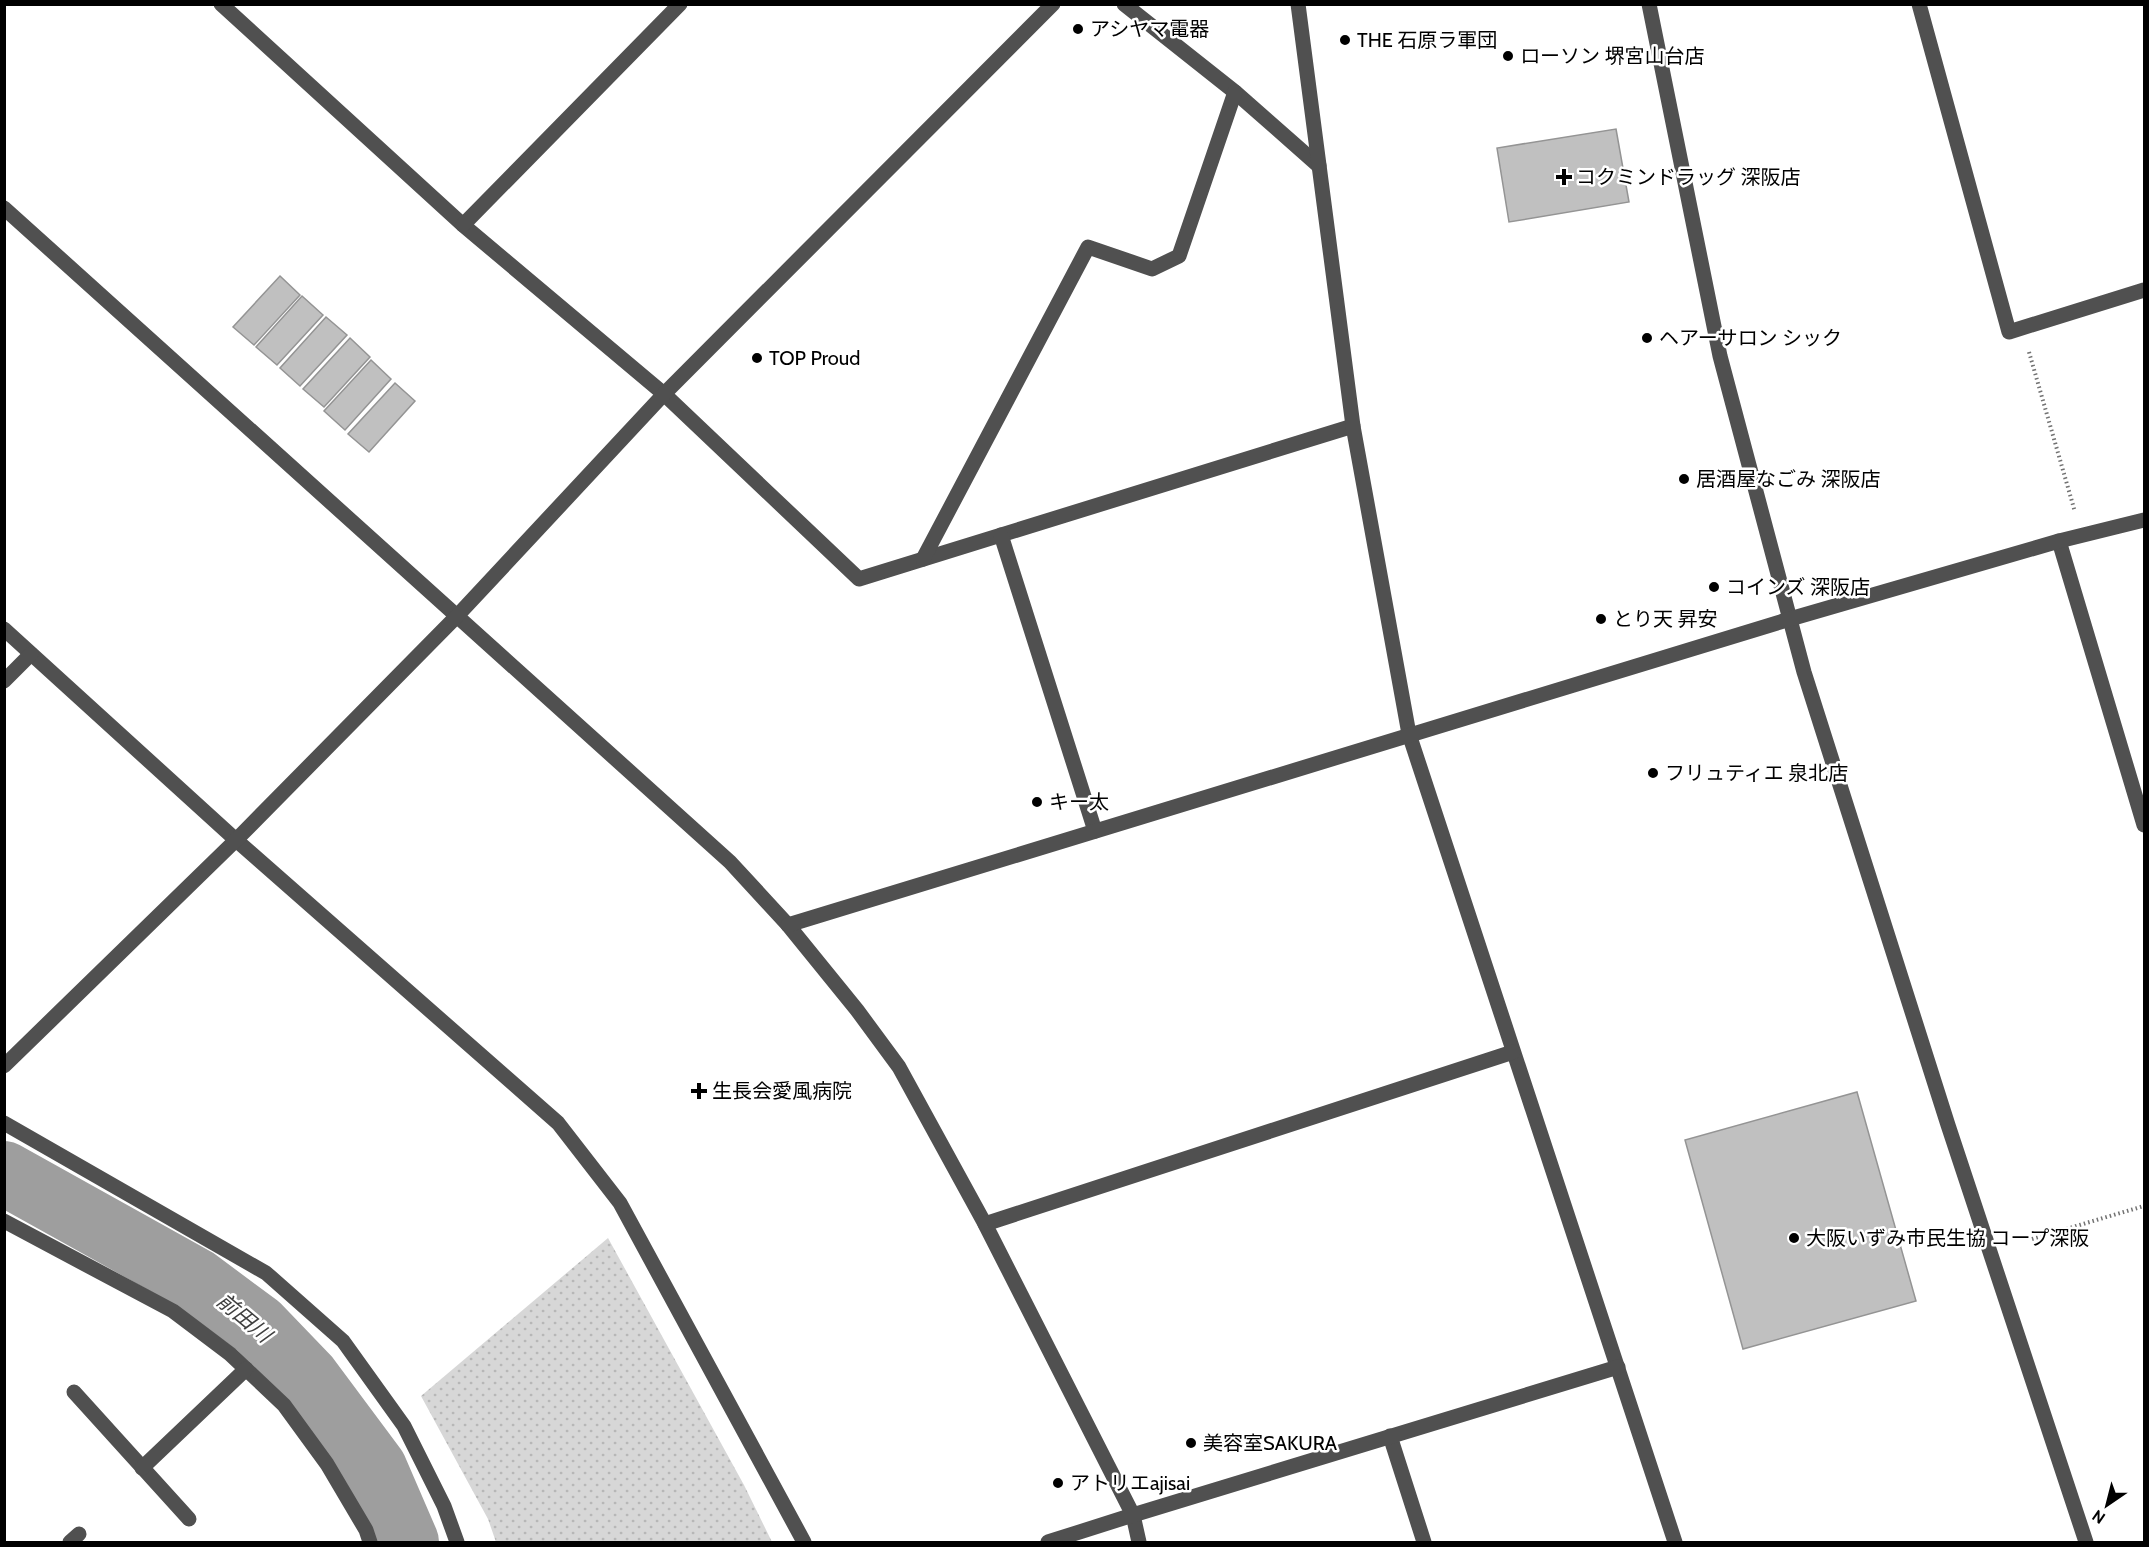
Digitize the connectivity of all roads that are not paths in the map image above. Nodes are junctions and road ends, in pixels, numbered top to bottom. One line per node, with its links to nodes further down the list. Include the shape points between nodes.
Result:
1 (221, 4): 11 (street)
2 (680, 4): 11 (street)
3 (1053, 4): 13 (street)
4 (1124, 4): 8 (street)
5 (1298, 4): 9 (street)
6 (1649, 4): 20 (street, via 1720,356)
7 (1919, 4): 12 (street, via 2009,332)
8 (1235, 92): 9 (street); 18 (street, via 1179,256 1152,269 1088,247)
9 (1319, 166): 14 (street)
10 (4, 208): 19 (street)
11 (463, 225): 13 (street)
12 (2145, 290)
13 (664, 394): 18 (street, via 859,579); 19 (street)
14 (1353, 426): 16 (street); 24 (street)
15 (2145, 520): 17 (street)
16 (1001, 535): 18 (street); 26 (street)
17 (2059, 541): 20 (street); 25 (street)
18 (922, 559)
19 (457, 616): 27 (street); 28 (street, via 730,862)
20 (1790, 619): 24 (street); 48 (street, via 1941,1102)
21 (4, 629): 22 (street)
22 (31, 654): 23 (street); 27 (street)
23 (4, 681)
24 (1409, 734): 26 (street); 29 (street)
25 (2145, 825)
26 (1095, 831): 28 (street)
27 (236, 840): 30 (street); 43 (street, via 558,1123 620,1203)
28 (788, 925): 33 (street, via 899,1067)
29 (1513, 1052): 33 (street); 34 (street)
30 (4, 1066)
31 (4, 1123): 42 (street, via 266,1273 343,1341 404,1426)
32 (4, 1221): 35 (street, via 173,1311)
33 (985, 1224): 39 (street)
34 (1618, 1367): 37 (street); 47 (street)
35 (246, 1369): 38 (street); 41 (street, via 284,1405 327,1464 366,1530)
36 (74, 1392): 38 (street)
37 (1390, 1436): 39 (street); 46 (street)
38 (142, 1468): 40 (street)
39 (1133, 1515): 44 (street); 45 (street)
40 (189, 1519)
41 (369, 1542)
42 (458, 1542)
43 (804, 1542)
44 (1048, 1542)
45 (1139, 1542)
46 (1424, 1542)
47 (1675, 1542)
48 (2086, 1542)

